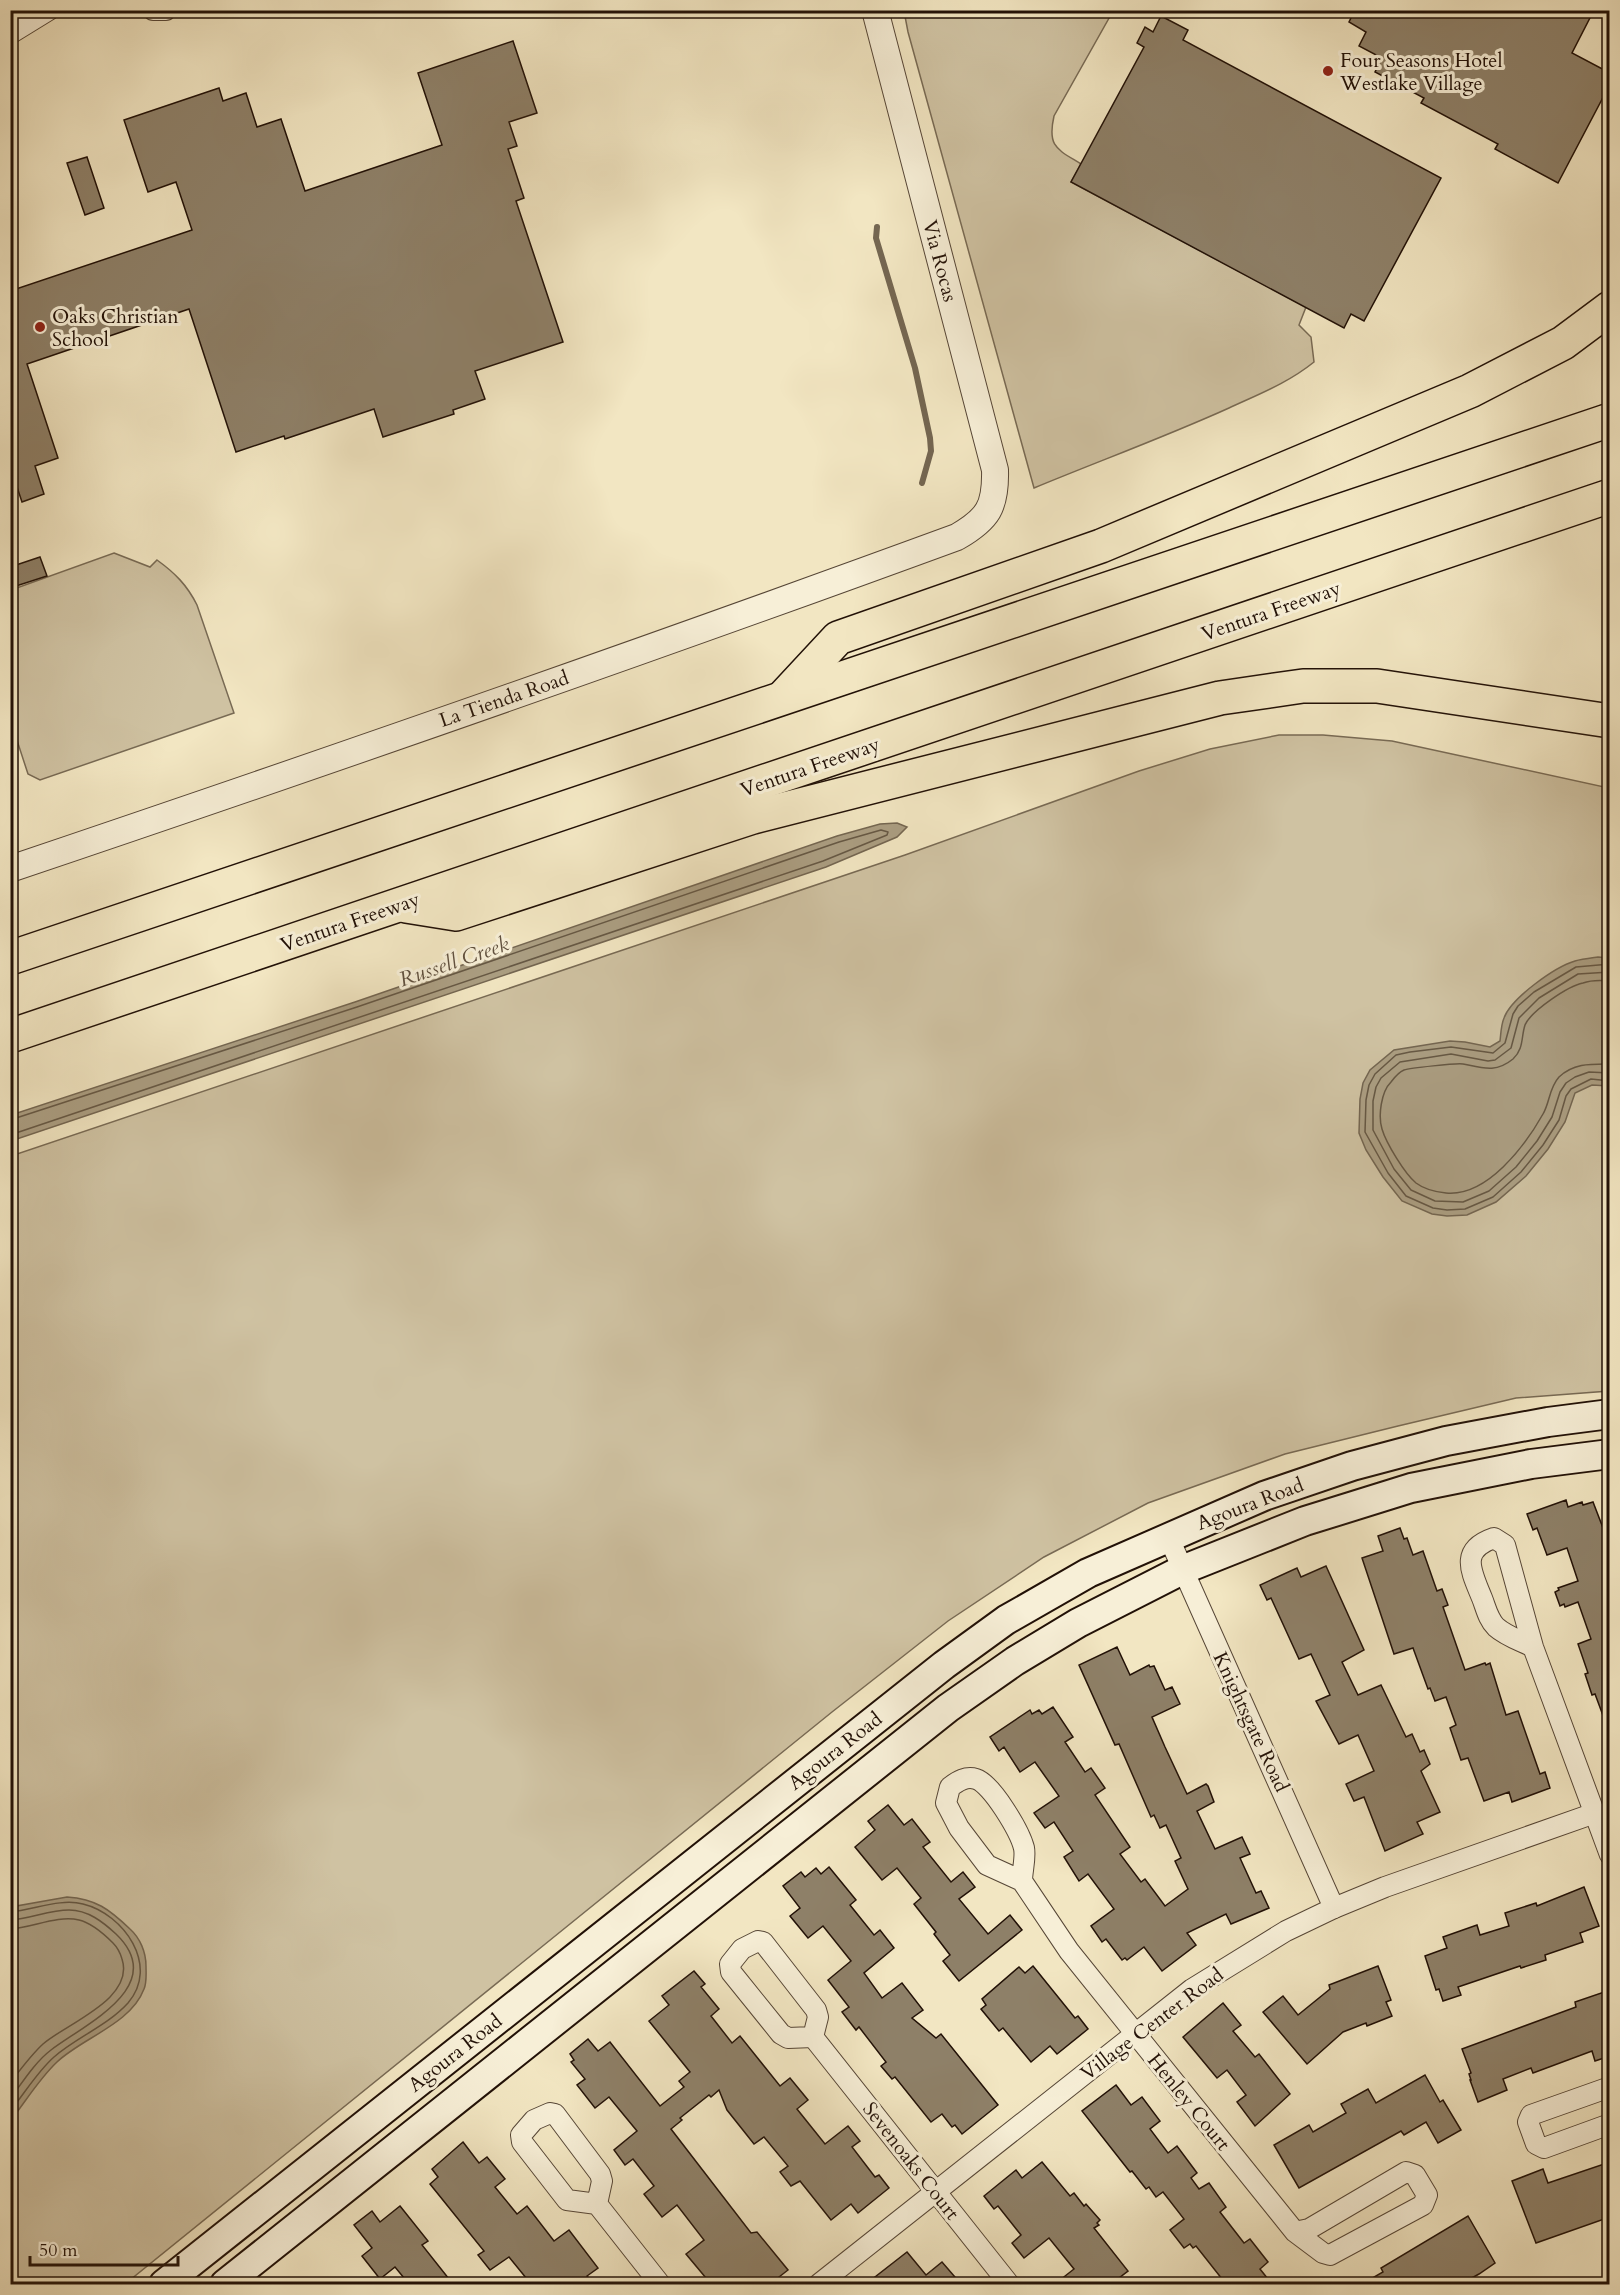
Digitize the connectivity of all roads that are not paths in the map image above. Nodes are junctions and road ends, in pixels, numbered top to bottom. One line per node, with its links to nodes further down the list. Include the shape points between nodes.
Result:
1 (49, 10): 5 (street)
2 (153, 10): 3 (street)
3 (166, 10)
4 (875, 10): 9 (street, Via Rocas, via 995,470 996,490)
5 (10, 34)
6 (1610, 308): 10 (highway, via 1563,344 1460,395 1111,542 838,638)
7 (1610, 420): 10 (highway)
8 (1610, 496): 13 (highway, Ventura Freeway)
9 (989, 512): 12 (street, La Tienda Road, via 957,537 737,618)
10 (782, 698): 14 (highway)
11 (1610, 722): 13 (highway, via 1377,686 1279,689 1220,698 753,817 456,914)
12 (10, 869)
13 (401, 905): 15 (highway, Ventura Freeway)
14 (10, 958)
15 (10, 1036)
16 (1610, 1414): 18 (main road, Agoura Road, via 1446,1442 1352,1466 1264,1496)
17 (1610, 1454): 19 (main road, Agoura Road, via 1531,1464 1411,1488 1305,1521)
18 (1168, 1536): 19 (street, Knightsgate Road); 32 (main road, Agoura Road, via 1088,1573 1006,1620 944,1665)
19 (1182, 1570): 24 (street, Knightsgate Road); 33 (main road, Agoura Road, via 1078,1623 948,1708)
20 (1533, 1647): 20 (street, via 1505,1545 1494,1538 1480,1543 1471,1557 1471,1571 1491,1621 1498,1629); 21 (street)
21 (1595, 1813): 22 (street); 24 (street, Village Center Road)
22 (1610, 1855)
23 (1022, 1881): 23 (street, via 1024,1849 1011,1819 988,1788 977,1779 963,1779 950,1787 946,1803 980,1856 987,1865); 25 (street, Henley Court, via 1069,1951)
24 (1334, 1908): 25 (street, Village Center Road, via 1286,1931 1192,1989)
25 (1134, 2033): 29 (street, Village Center Road); 31 (street, Henley Court)
26 (813, 2037): 26 (street, via 816,2010 763,1942 742,1949 730,1964 731,1972 781,2034 788,2038); 29 (street, Sevenoaks Court)
27 (1610, 2087): 28 (street, via 1531,2115 1528,2122 1536,2144 1544,2148)
28 (1610, 2124)
29 (935, 2192): 35 (street, Village Center Road); 36 (street, Sevenoaks Court)
30 (597, 2204): 30 (street, via 600,2174 555,2114 534,2120 521,2135 522,2142 567,2200); 34 (street)
31 (1296, 2232): 31 (street, Henley Court, via 1330,2255 1423,2205 1427,2195 1415,2175 1406,2172 1309,2229)
32 (164, 2284)
33 (225, 2284)
34 (660, 2284)
35 (819, 2284)
36 (1009, 2284)

